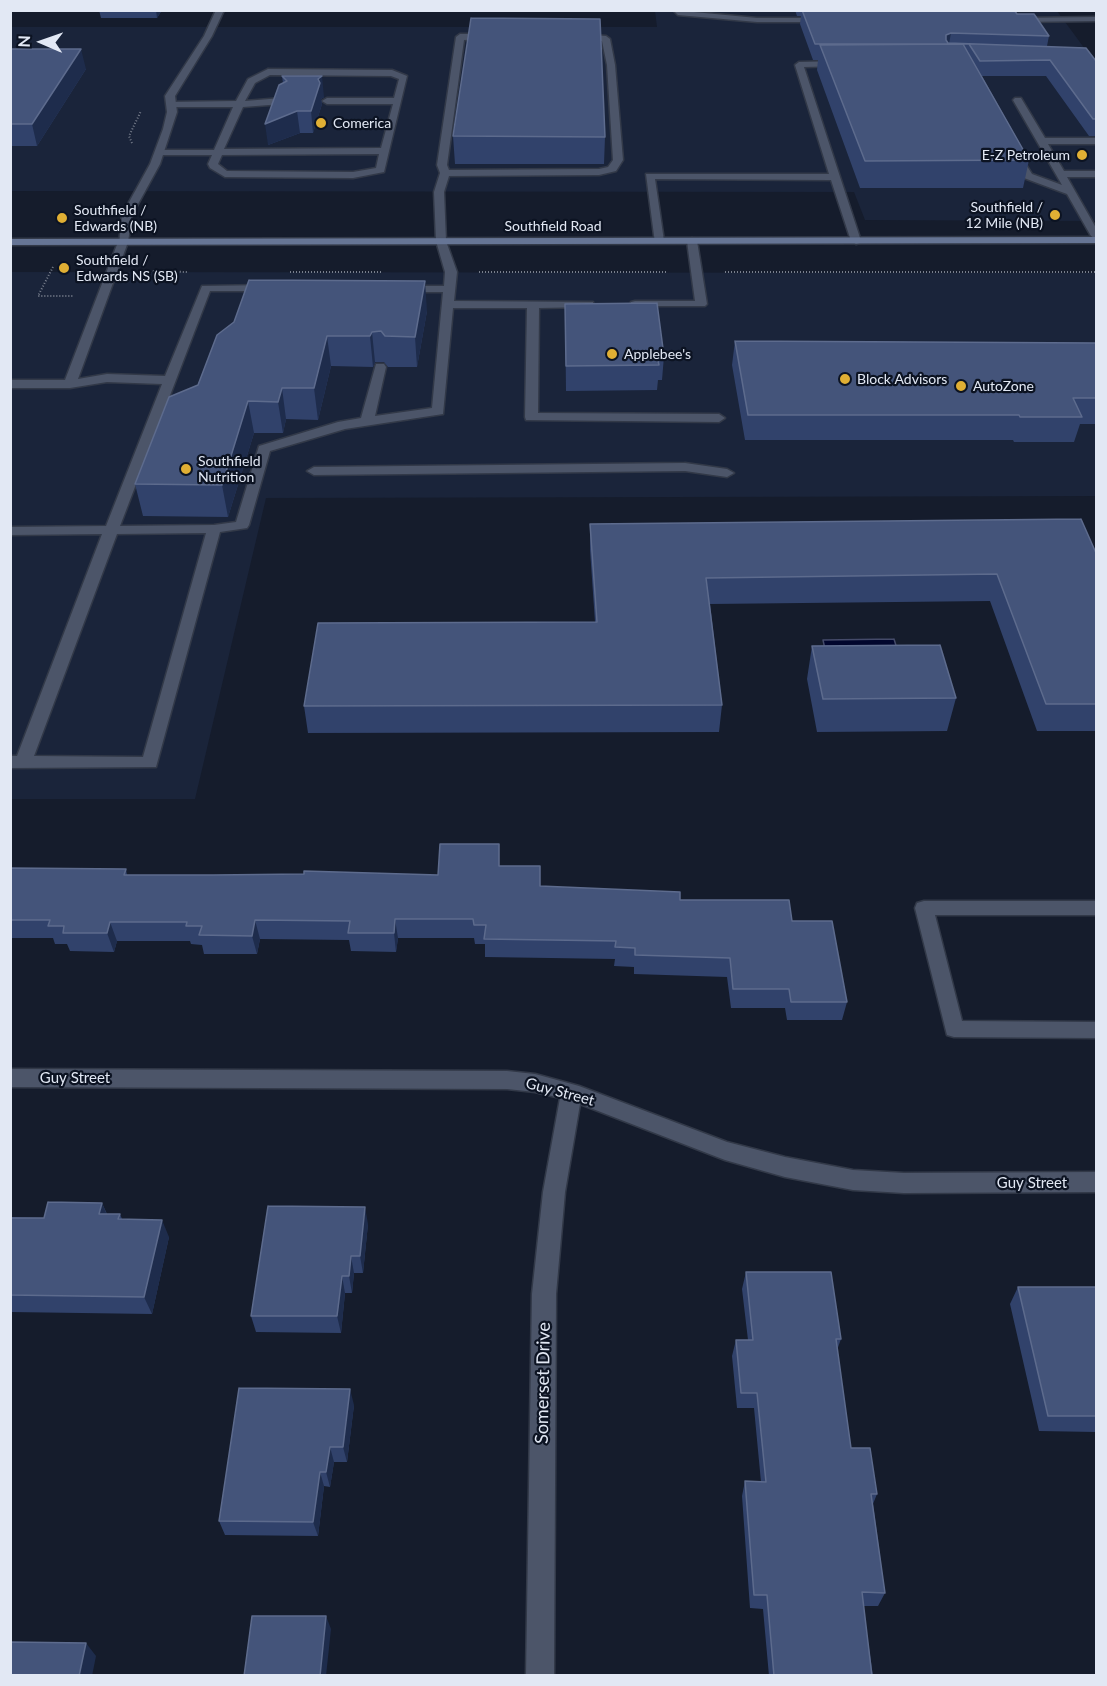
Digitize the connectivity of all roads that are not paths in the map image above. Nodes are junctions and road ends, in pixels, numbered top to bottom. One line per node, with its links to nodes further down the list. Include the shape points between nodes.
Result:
1 (220, 10): 13 (street, via 208,36 178,80 170,96)
2 (677, 10): 3 (street, via 757,20)
3 (831, 20)
4 (1006, 20): 5 (street)
5 (1096, 20)
6 (506, 37): 21 (street, via 460,38 442,165)
7 (564, 37): 21 (street, via 606,39 618,160 612,169)
8 (848, 63): 24 (street, via 799,65)
9 (1018, 100): 15 (street)
10 (282, 101): 14 (street)
11 (327, 101): 12 (street)
12 (397, 101): 14 (street, via 404,78 392,73 267,72 251,81); 18 (street)
13 (171, 104): 14 (street); 20 (street)
14 (239, 104): 19 (street)
15 (1042, 141): 16 (street); 22 (street)
16 (1096, 141)
17 (1010, 146): 25 (street, via 1028,176)
18 (385, 151): 19 (street); 19 (street, via 380,170 337,176 225,174 214,168)
19 (218, 152): 20 (street)
20 (159, 153): 31 (street, via 127,215)
21 (445, 173): 27 (street, via 440,192)
22 (1060, 174): 23 (street); 25 (street)
23 (1096, 174)
24 (836, 177): 28 (street, via 651,176); 32 (street)
25 (1071, 192): 26 (street)
26 (1096, 238): 32 (main road, Southfield Road)
27 (441, 241): 28 (main road, Southfield Road); 31 (main road, Southfield Road); 35 (street, via 451,272)
28 (659, 241): 29 (main road, Southfield Road)
29 (692, 241): 32 (main road, Southfield Road); 36 (street, via 701,304)
30 (10, 242): 31 (main road, Southfield Road)
31 (123, 242): 41 (street)
32 (856, 242)
33 (287, 288): 39 (street, via 206,288)
34 (391, 289): 35 (street)
35 (449, 289): 37 (street)
36 (533, 304): 37 (street); 42 (street, via 531,417)
37 (448, 305): 43 (street, via 438,411)
38 (380, 367): 43 (street)
39 (170, 380): 41 (street, via 107,378); 47 (street)
40 (10, 384): 41 (street)
41 (70, 384)
42 (719, 418)
43 (367, 421): 46 (street, via 264,449 242,525)
44 (314, 471): 45 (street, via 685,467)
45 (727, 473)
46 (214, 529): 47 (street); 49 (street, via 150,763)
47 (111, 530): 48 (street); 49 (street)
48 (10, 531)
49 (17, 762)
50 (1096, 908): 51 (street, via 924,908 954,1029)
51 (1096, 1030)
52 (10, 1078): 53 (street, Guy Street, via 507,1080)
53 (572, 1092): 54 (street, Guy Street, via 725,1151 853,1180); 55 (street, Somerset Drive, via 554,1192 544,1294)
54 (1096, 1182)
55 (540, 1676)

